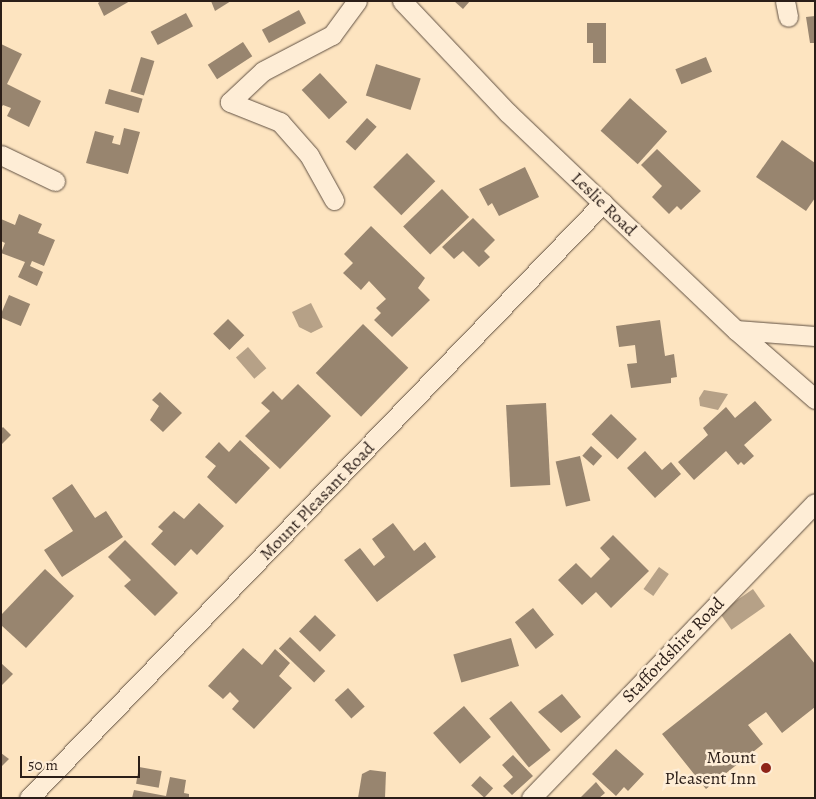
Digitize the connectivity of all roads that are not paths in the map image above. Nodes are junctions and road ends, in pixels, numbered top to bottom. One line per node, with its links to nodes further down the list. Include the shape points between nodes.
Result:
1 (357, 1): 5 (street, via 332,35 263,71 230,102 280,122 309,155)
2 (402, 1): 6 (street, Leslie Road, via 508,113)
3 (1, 156): 4 (street)
4 (56, 181)
5 (334, 200)
6 (603, 204): 7 (street, Leslie Road); 11 (street, Mount Pleasant Road)
7 (736, 330): 8 (street); 9 (street, Leslie Road)
8 (815, 336)
9 (815, 399)
10 (815, 503): 12 (street, Staffordshire Road)
11 (29, 798)
12 (531, 798)

